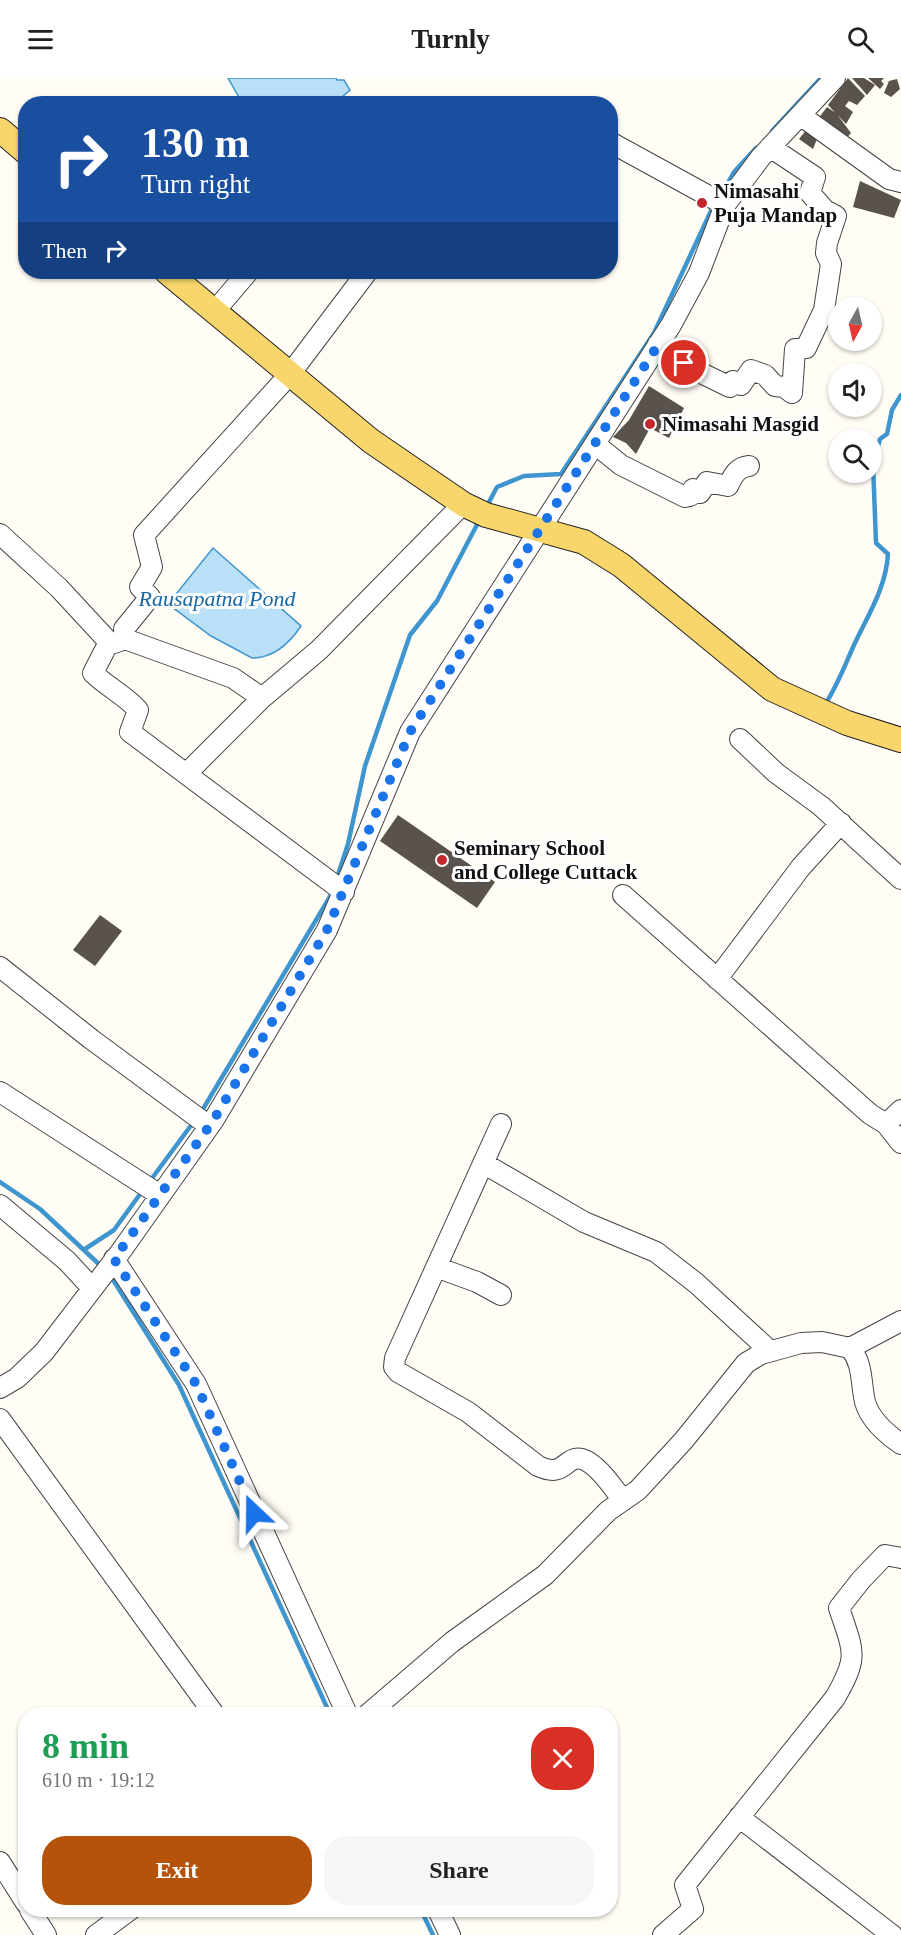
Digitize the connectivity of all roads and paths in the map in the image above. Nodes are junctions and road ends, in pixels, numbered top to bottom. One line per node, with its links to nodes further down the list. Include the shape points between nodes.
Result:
1 (834, 78): 2 (street)
2 (801, 114): 6 (street); 7 (street, via 889,179)
3 (0, 130): 4 (main road)
4 (18, 145)
5 (618, 146): 8 (street)
6 (770, 147): 8 (street); 13 (street, via 815,177 810,193 836,216 827,243 831,264 824,310 806,348 795,349 792,393 751,370 741,385 733,381 730,387 694,370)
7 (901, 182)
8 (724, 205): 13 (street, via 699,273)
9 (175, 279): 12 (main road)
10 (242, 279): 12 (street)
11 (362, 279): 14 (street)
12 (214, 312): 14 (main road)
13 (658, 345): 15 (street)
14 (290, 375): 17 (main road, via 371,441); 20 (street, via 144,535 152,567 140,587 150,597)
15 (595, 444): 16 (street, via 621,465 685,497 693,489 700,493 707,482 728,486 735,473); 18 (street)
16 (749, 466)
17 (475, 510): 18 (main road); 21 (street)
18 (541, 529): 23 (main road, via 584,542 621,565 772,689 847,723); 27 (street, via 410,732)
19 (0, 534): 20 (street)
20 (117, 640): 21 (street, via 233,678); 24 (street, via 93,673 138,710 130,732)
21 (262, 698): 24 (street)
22 (740, 739): 25 (street)
23 (901, 740)
24 (187, 773): 27 (street)
25 (840, 823): 26 (street); 30 (street, via 801,867)
26 (901, 879)
27 (344, 892): 35 (street, via 327,930)
28 (623, 895): 30 (street)
29 (0, 967): 35 (street)
30 (717, 979): 34 (street)
31 (0, 1092): 38 (street)
32 (901, 1110): 34 (street)
33 (501, 1124): 37 (street)
34 (886, 1124): 36 (street)
35 (209, 1126): 38 (street)
36 (901, 1143)
37 (483, 1163): 41 (street); 46 (street, via 584,1222 656,1252)
38 (160, 1195): 40 (street)
39 (0, 1205): 42 (street)
40 (113, 1261): 42 (street); 53 (street, via 196,1384)
41 (436, 1268): 43 (street); 50 (street, via 395,1358 398,1372 468,1412 544,1469 557,1471 582,1459)
42 (92, 1286): 47 (street, via 44,1352 17,1378)
43 (501, 1295)
44 (901, 1322): 45 (street)
45 (850, 1348): 46 (street, via 822,1342); 49 (street, via 858,1357 864,1400 875,1420)
46 (771, 1351): 50 (street, via 746,1363 662,1465)
47 (0, 1388)
48 (0, 1419): 52 (street)
49 (901, 1444)
50 (623, 1500): 54 (street, via 545,1575 452,1642)
51 (901, 1558): 55 (street, via 885,1555 839,1608 854,1651 851,1671)
52 (209, 1707)
53 (344, 1707)
54 (376, 1707)
55 (739, 1817): 64 (street, via 685,1885 693,1909); 65 (street)
56 (0, 1862): 57 (street)
57 (18, 1890)
58 (34, 1917): 61 (street)
59 (120, 1917): 62 (street)
60 (441, 1917): 63 (street)
61 (45, 1935)
62 (96, 1935)
63 (450, 1935)
64 (663, 1935)
65 (892, 1935)

